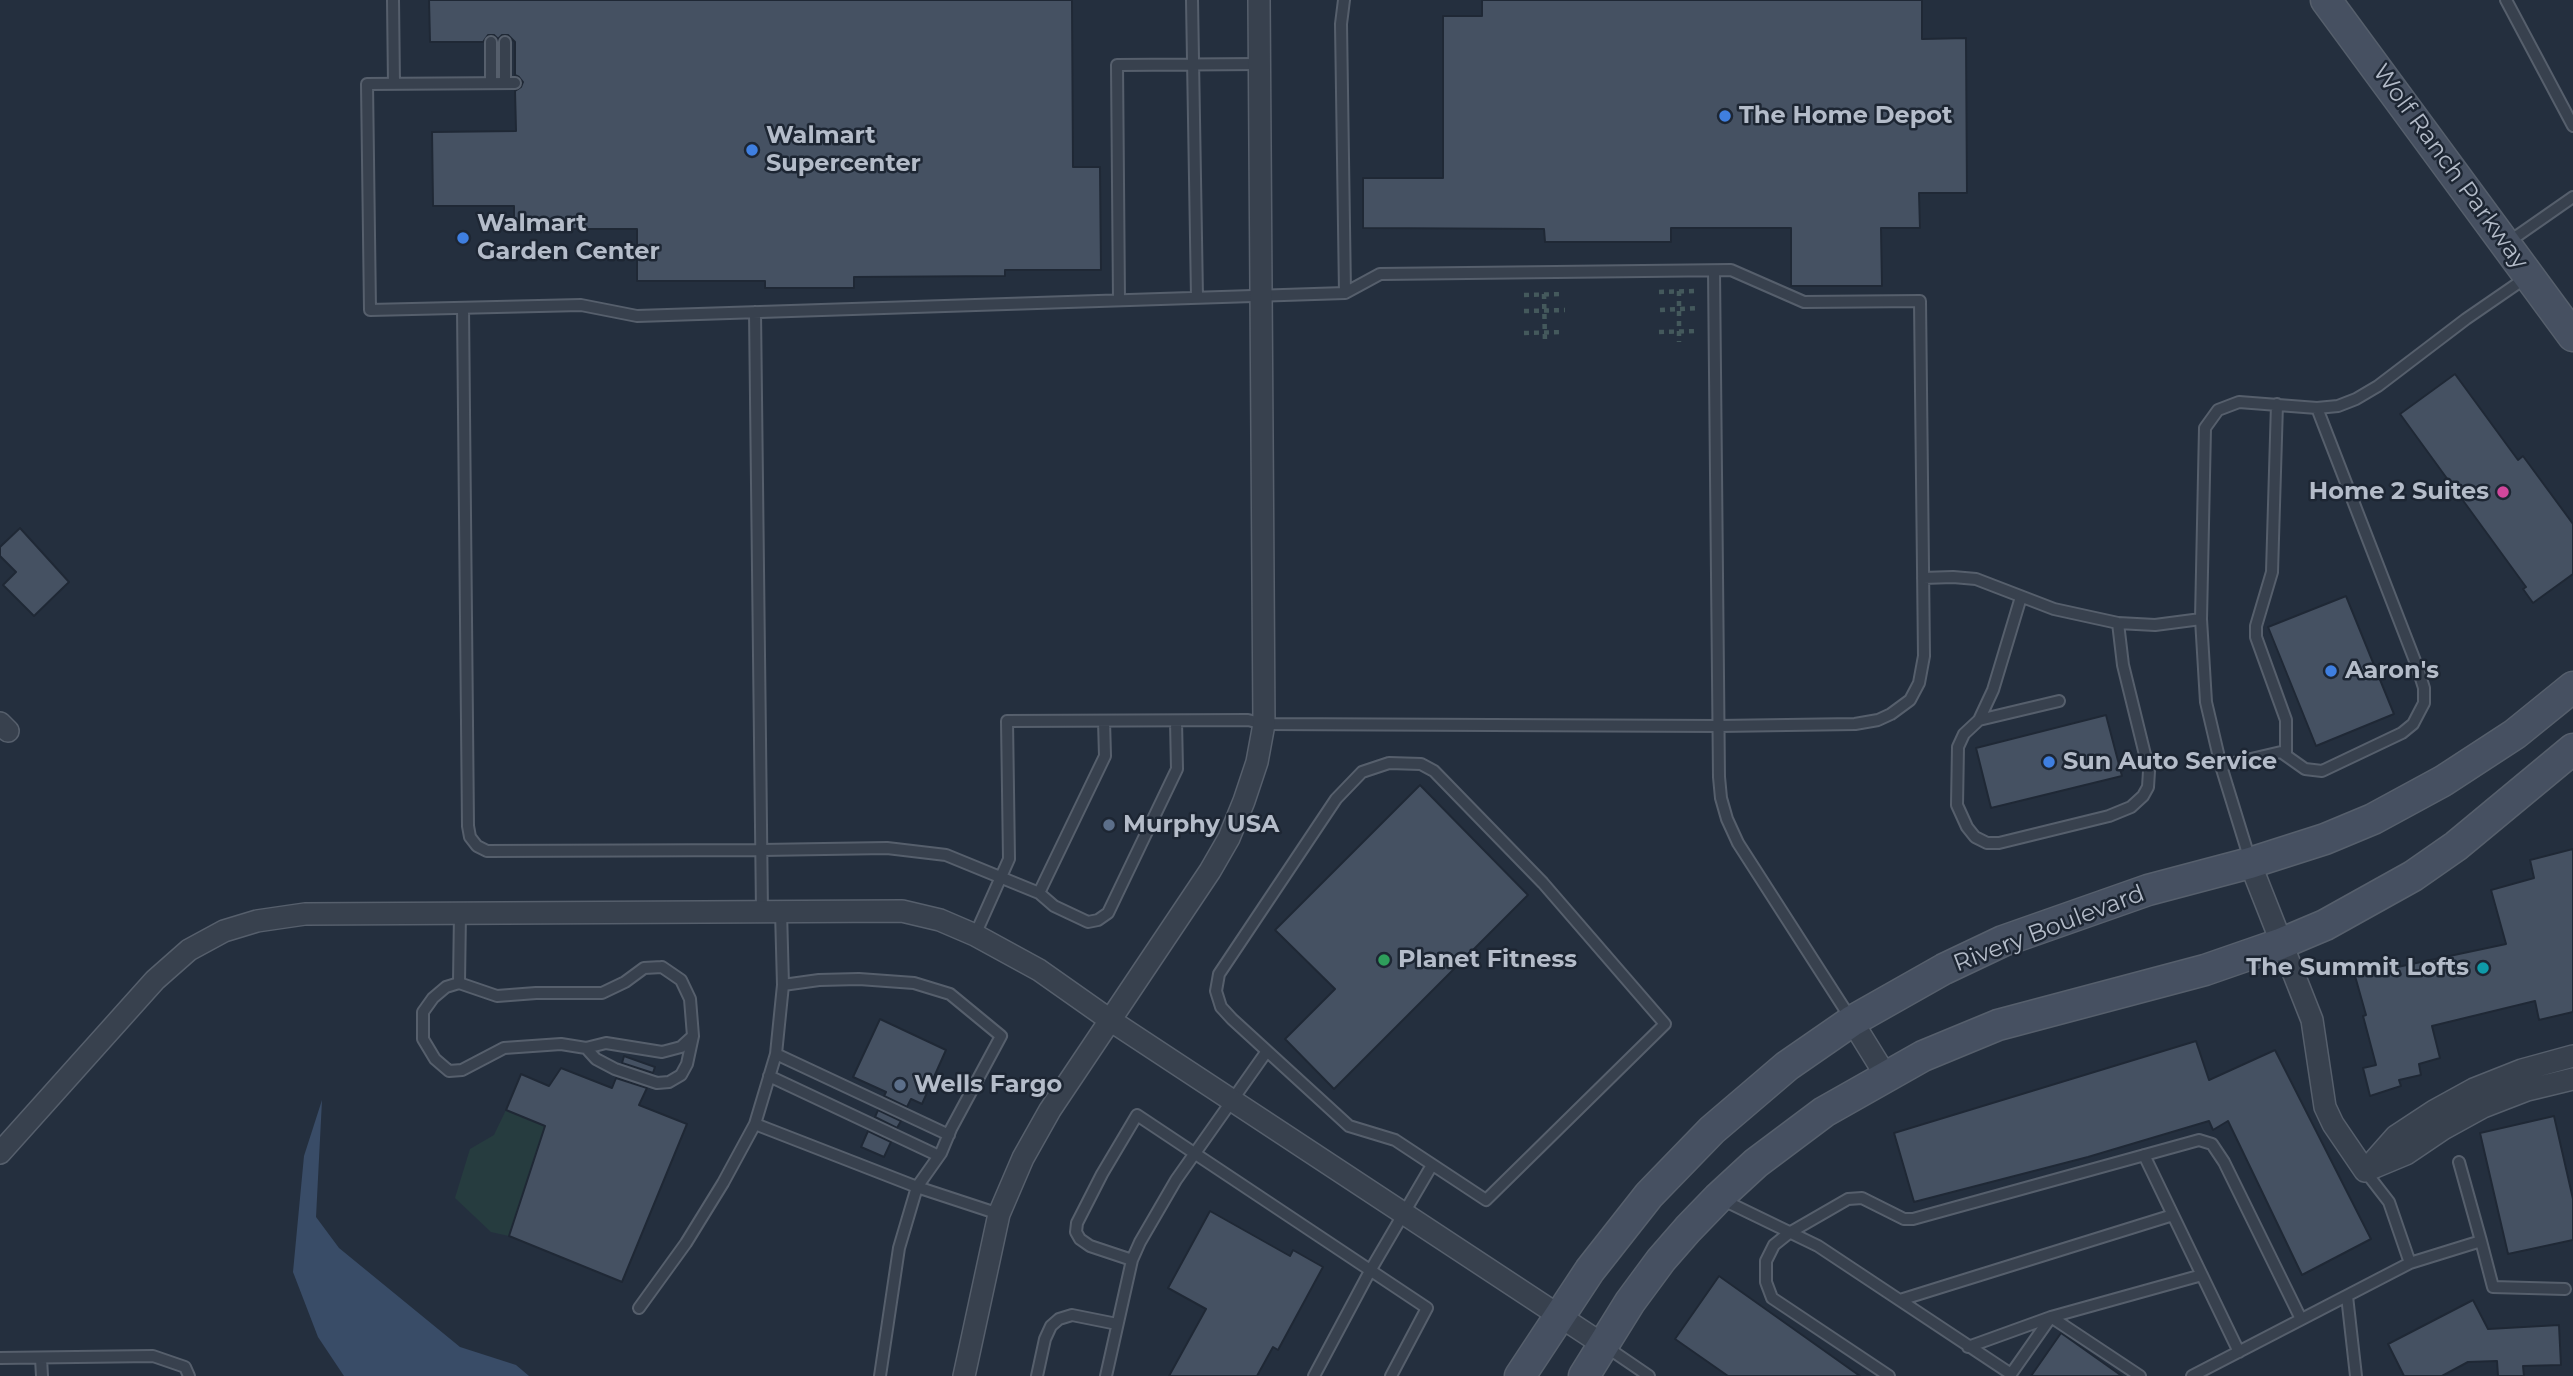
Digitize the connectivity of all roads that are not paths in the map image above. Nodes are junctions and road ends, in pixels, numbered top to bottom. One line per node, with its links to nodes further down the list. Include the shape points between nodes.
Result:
1 (393, 0): 12 (lane)
2 (1192, 0): 10 (lane)
3 (1259, 0): 9 (street)
4 (1344, 0): 18 (lane)
5 (2326, 0): 15 (street, Wolf Ranch Parkway)
6 (2506, 0): 13 (lane)
7 (491, 42): 11 (lane)
8 (505, 42): 11 (lane, via 510,83)
9 (1260, 64): 10 (lane); 19 (street)
10 (1193, 65): 20 (lane); 21 (lane, via 1117,65)
11 (491, 83): 12 (lane)
12 (394, 84): 22 (lane, via 367,84 370,310)
13 (2573, 126)
14 (2573, 197): 15 (lane)
15 (2507, 243): 17 (street, Wolf Ranch Parkway)
16 (1714, 271): 18 (lane, via 1380,274); 27 (lane, via 1731,270 1804,302 1920,301); 37 (lane)
17 (2530, 276): 24 (street, Wolf Ranch Parkway); 26 (lane, via 2378,386 2338,406)
18 (1345, 293): 19 (lane)
19 (1263, 295): 20 (lane); 36 (street)
20 (1197, 297): 21 (lane)
21 (1119, 300): 23 (lane)
22 (463, 308): 23 (lane, via 581,305 637,316); 41 (lane, via 470,837 487,851)
23 (755, 312): 41 (lane)
24 (2573, 336)
25 (2277, 404): 26 (lane); 29 (lane, via 2227,404 2205,428); 39 (lane, via 2272,572 2256,638 2286,719)
26 (2316, 408): 39 (lane, via 2417,666 2424,703 2413,724 2402,733 2322,771 2305,769)
27 (1923, 578): 28 (lane, via 1976,579); 37 (lane, via 1923,671 1910,700 1891,714 1855,724)
28 (2021, 597): 30 (lane); 33 (lane, via 1993,690)
29 (2201, 619): 30 (lane, via 2155,625); 40 (lane, via 2206,702)
30 (2118, 623): 33 (lane, via 2123,665 2150,778 2143,796 2131,807 1999,843 1975,837 1962,818 1956,779 1958,747)
31 (2573, 687): 42 (street, Rivery Boulevard, via 2515,734 2443,781 2373,818)
32 (2059, 701): 33 (lane)
33 (1979, 720)
34 (1104, 721): 35 (lane); 43 (lane, via 1007,721 1009,859); 44 (lane, via 1105,756)
35 (1176, 721): 36 (lane); 44 (lane, via 1177,769 1108,913 1088,922)
36 (1264, 723): 37 (lane); 51 (street, via 1257,762 1229,838)
37 (1719, 726): 52 (lane, via 1721,798 1732,831)
38 (2573, 748): 48 (street, via 2413,876 2325,925)
39 (2286, 754): 40 (lane, via 2274,752)
40 (2221, 766): 42 (lane)
41 (762, 850): 43 (lane, via 887,848 946,855); 45 (lane)
42 (2250, 863): 48 (street); 52 (street, Rivery Boulevard, via 2148,890 2003,941)
43 (1001, 877): 44 (lane); 47 (lane)
44 (1039, 894)
45 (772, 911): 46 (street); 47 (street, via 902,911); 50 (lane)
46 (460, 912): 49 (lane); 65 (street, via 305,914 224,931 189,950 155,980)
47 (975, 935): 51 (street, via 1039,970)
48 (2280, 944): 59 (street, via 2205,970 1998,1025); 70 (street, via 2312,1020 2325,1107)
49 (459, 983): 53 (lane, via 497,996 602,993 644,968 662,967 681,980 690,999); 54 (lane, via 446,987 423,1012 423,1039 449,1071 461,1070 504,1048 561,1044)
50 (782, 985): 56 (lane); 63 (lane, via 859,979 914,983 950,994 1001,1036)
51 (1111, 1020): 61 (street); 73 (street, via 1050,1111)
52 (1852, 1021): 59 (street); 86 (street, Rivery Boulevard, via 1787,1066 1712,1130 1649,1195)
53 (694, 1036): 54 (lane, via 681,1047 662,1052 606,1043); 54 (lane, via 687,1064 681,1075 669,1082 657,1083 615,1069)
54 (586, 1048)
55 (1268, 1051): 61 (lane); 69 (lane, via 1349,1126 1395,1140); 69 (lane, via 1221,1007 1216,991 1219,974 1336,799 1362,772 1390,763 1421,764 1434,771 1543,883 1665,1024 1486,1200)
56 (776, 1054): 58 (lane); 63 (lane)
57 (2573, 1056): 70 (street, via 2522,1070 2434,1111 2396,1136)
58 (769, 1076): 62 (lane); 67 (lane)
59 (1886, 1076): 72 (street, via 1794,1134)
60 (2573, 1079): 70 (street, via 2483,1107 2406,1154)
61 (1232, 1100): 64 (lane); 74 (street)
62 (755, 1124): 71 (lane); 85 (lane, via 686,1243)
63 (948, 1135): 67 (lane)
64 (1195, 1152): 78 (lane); 78 (lane, via 1138,1115 1102,1174 1076,1232 1090,1246); 80 (lane)
65 (0, 1153)
66 (2144, 1155): 75 (lane); 76 (lane, via 1913,1219 1862,1198 1848,1199); 88 (lane, via 2199,1140 2213,1144)
67 (939, 1156): 71 (lane)
68 (2459, 1162): 77 (lane)
69 (1432, 1165): 74 (lane)
70 (2365, 1171): 79 (lane, via 2389,1202)
71 (917, 1187): 73 (lane); 98 (lane, via 899,1248)
72 (1718, 1198): 76 (lane); 90 (street, via 1661,1261)
73 (999, 1214): 99 (street)
74 (1404, 1214): 80 (lane); 86 (street)
75 (2173, 1215): 81 (lane); 84 (lane)
76 (1788, 1233): 84 (lane, via 1818,1246); 107 (lane, via 1774,1245 1766,1261 1772,1298)
77 (2481, 1241): 79 (lane); 82 (lane, via 2493,1287)
78 (1132, 1260): 89 (lane)
79 (2410, 1263): 83 (lane)
80 (1370, 1271): 102 (lane); 103 (lane, via 1427,1308)
81 (2202, 1275): 87 (lane); 92 (lane)
82 (2565, 1289)
83 (2347, 1296): 88 (lane); 110 (lane)
84 (1900, 1300): 91 (lane)
85 (639, 1308)
86 (1558, 1316): 90 (street); 104 (street, Rivery Boulevard)
87 (2051, 1317): 91 (lane); 95 (lane); 108 (lane)
88 (2301, 1319): 92 (lane)
89 (1118, 1324): 100 (lane, via 1072,1315 1059,1319 1045,1339); 101 (lane)
90 (1602, 1344): 105 (street); 106 (lane)
91 (1968, 1347): 95 (lane)
92 (2239, 1352): 109 (lane)
93 (0, 1358): 94 (lane)
94 (41, 1358): 96 (lane); 97 (lane, via 153,1356 185,1367)
95 (2010, 1375)
96 (42, 1376)
97 (189, 1376)
98 (880, 1376)
99 (964, 1376)
100 (1037, 1376)
101 (1106, 1376)
102 (1314, 1376)
103 (1391, 1376)
104 (1520, 1376)
105 (1584, 1376)
106 (1649, 1376)
107 (1889, 1376)
108 (2140, 1376)
109 (2192, 1376)
110 (2356, 1376)

